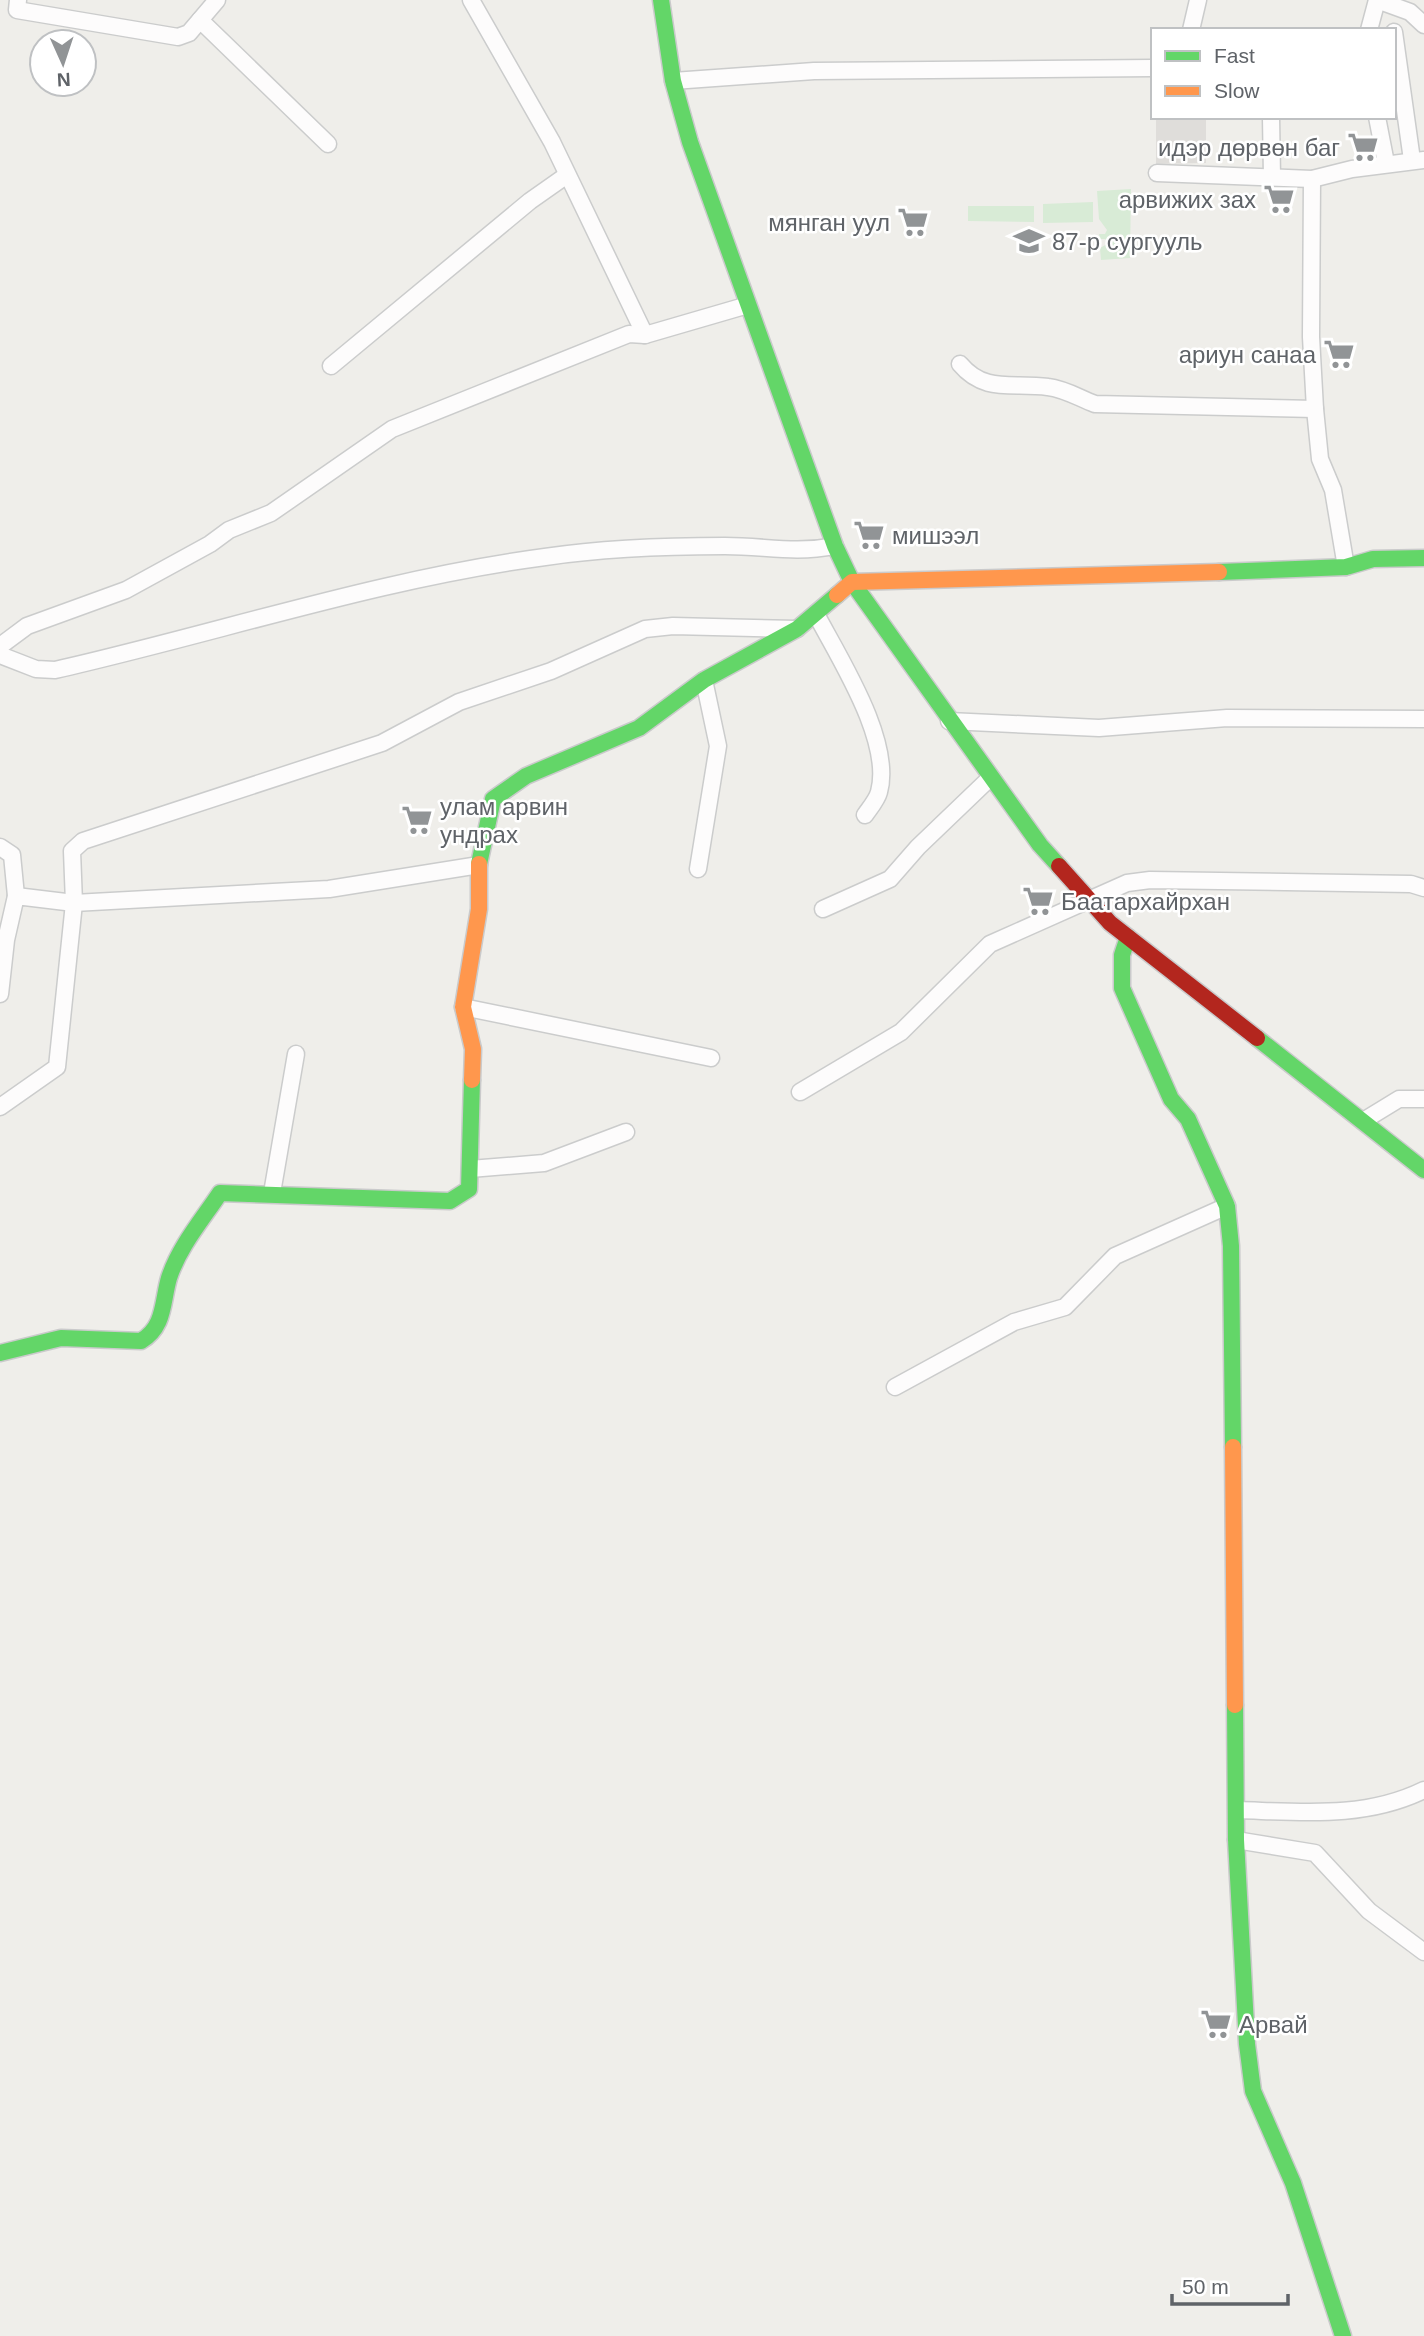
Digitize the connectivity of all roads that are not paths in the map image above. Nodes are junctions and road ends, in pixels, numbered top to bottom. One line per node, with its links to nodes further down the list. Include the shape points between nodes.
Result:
1 (18, 0): 7 (street, via 17,10 178,37 189,33)
2 (217, 0): 7 (street)
3 (471, 0): 21 (street)
4 (661, 0): 14 (street)
5 (1198, 0): 9 (street)
6 (1377, 0): 8 (street, via 1410,12); 10 (street); 11 (street)
7 (200, 20): 17 (street)
8 (1424, 25)
9 (1191, 28)
10 (1370, 28)
11 (1392, 28)
12 (1396, 42): 18 (street)
13 (1151, 68): 14 (street, via 814,71)
14 (673, 81): 24 (street)
15 (1271, 119): 22 (street)
16 (1377, 119): 19 (street)
17 (328, 144)
18 (1418, 160): 19 (street)
19 (1386, 163): 23 (street)
20 (1157, 173): 22 (street)
21 (567, 175): 25 (street); 27 (street)
22 (1272, 177): 23 (street)
23 (1312, 179): 28 (street)
24 (748, 305): 25 (street); 29 (street)
25 (645, 335): 35 (street, via 629,334 392,429 271,513 229,530 126,590 27,626)
26 (960, 364): 28 (street, via 972,379 987,384 1048,387 1095,404)
27 (331, 366)
28 (1315, 409): 31 (street, via 1320,458 1333,490)
29 (835, 546): 32 (street); 36 (street, via 804,552 729,546 617,547 498,563 401,584 55,670 36,669)
30 (1424, 558): 31 (street, via 1373,559)
31 (1346, 567): 32 (street)
32 (852, 582): 33 (street); 39 (street)
33 (816, 614): 34 (street); 41 (street, via 868,712 880,762 879,792)
34 (797, 629): 37 (street); 48 (street, via 645,629 551,671 459,702 382,743 83,841 72,850)
35 (0, 646)
36 (0, 654)
37 (704, 680): 43 (street, via 639,728 526,776 501,792 493,799); 44 (street, via 718,746)
38 (1424, 719): 39 (street, via 1227,718 1099,728)
39 (948, 721): 40 (street)
40 (990, 778): 47 (street); 49 (street, via 890,879)
41 (865, 816)
42 (0, 847): 46 (street, via 12,855)
43 (479, 865): 48 (street, via 329,889); 53 (street, via 478,909)
44 (698, 869)
45 (1424, 888): 47 (street, via 1412,884 1150,880 1127,883)
46 (16, 896): 48 (street); 51 (street)
47 (1090, 901): 50 (street); 56 (street, via 990,944 901,1032)
48 (74, 903): 58 (street, via 57,1067)
49 (823, 909)
50 (1128, 937): 59 (street); 64 (street, via 1122,955 1122,988 1171,1099 1188,1119)
51 (3, 940): 52 (street)
52 (0, 994)
53 (463, 1007): 55 (street); 61 (street, via 473,1049)
54 (296, 1054): 63 (street)
55 (711, 1058)
56 (800, 1092)
57 (1424, 1099): 59 (street, via 1399,1099)
58 (0, 1107)
59 (1363, 1121): 62 (street)
60 (626, 1132): 61 (street, via 544,1163)
61 (470, 1168): 63 (street, via 469,1189 450,1201)
62 (1424, 1170)
63 (272, 1193): 65 (street, via 219,1193 169,1277 153,1336 141,1341 61,1338)
64 (1227, 1206): 66 (street, via 1115,1256 1065,1307 1014,1322); 68 (street)
65 (0, 1353)
66 (895, 1387)
67 (1424, 1790): 68 (street, via 1382,1807 1349,1812)
68 (1238, 1810): 69 (street)
69 (1236, 1840): 70 (street, via 1315,1853 1369,1911); 71 (street, via 1253,2091 1293,2183)
70 (1424, 1952)
71 (1343, 2336)

